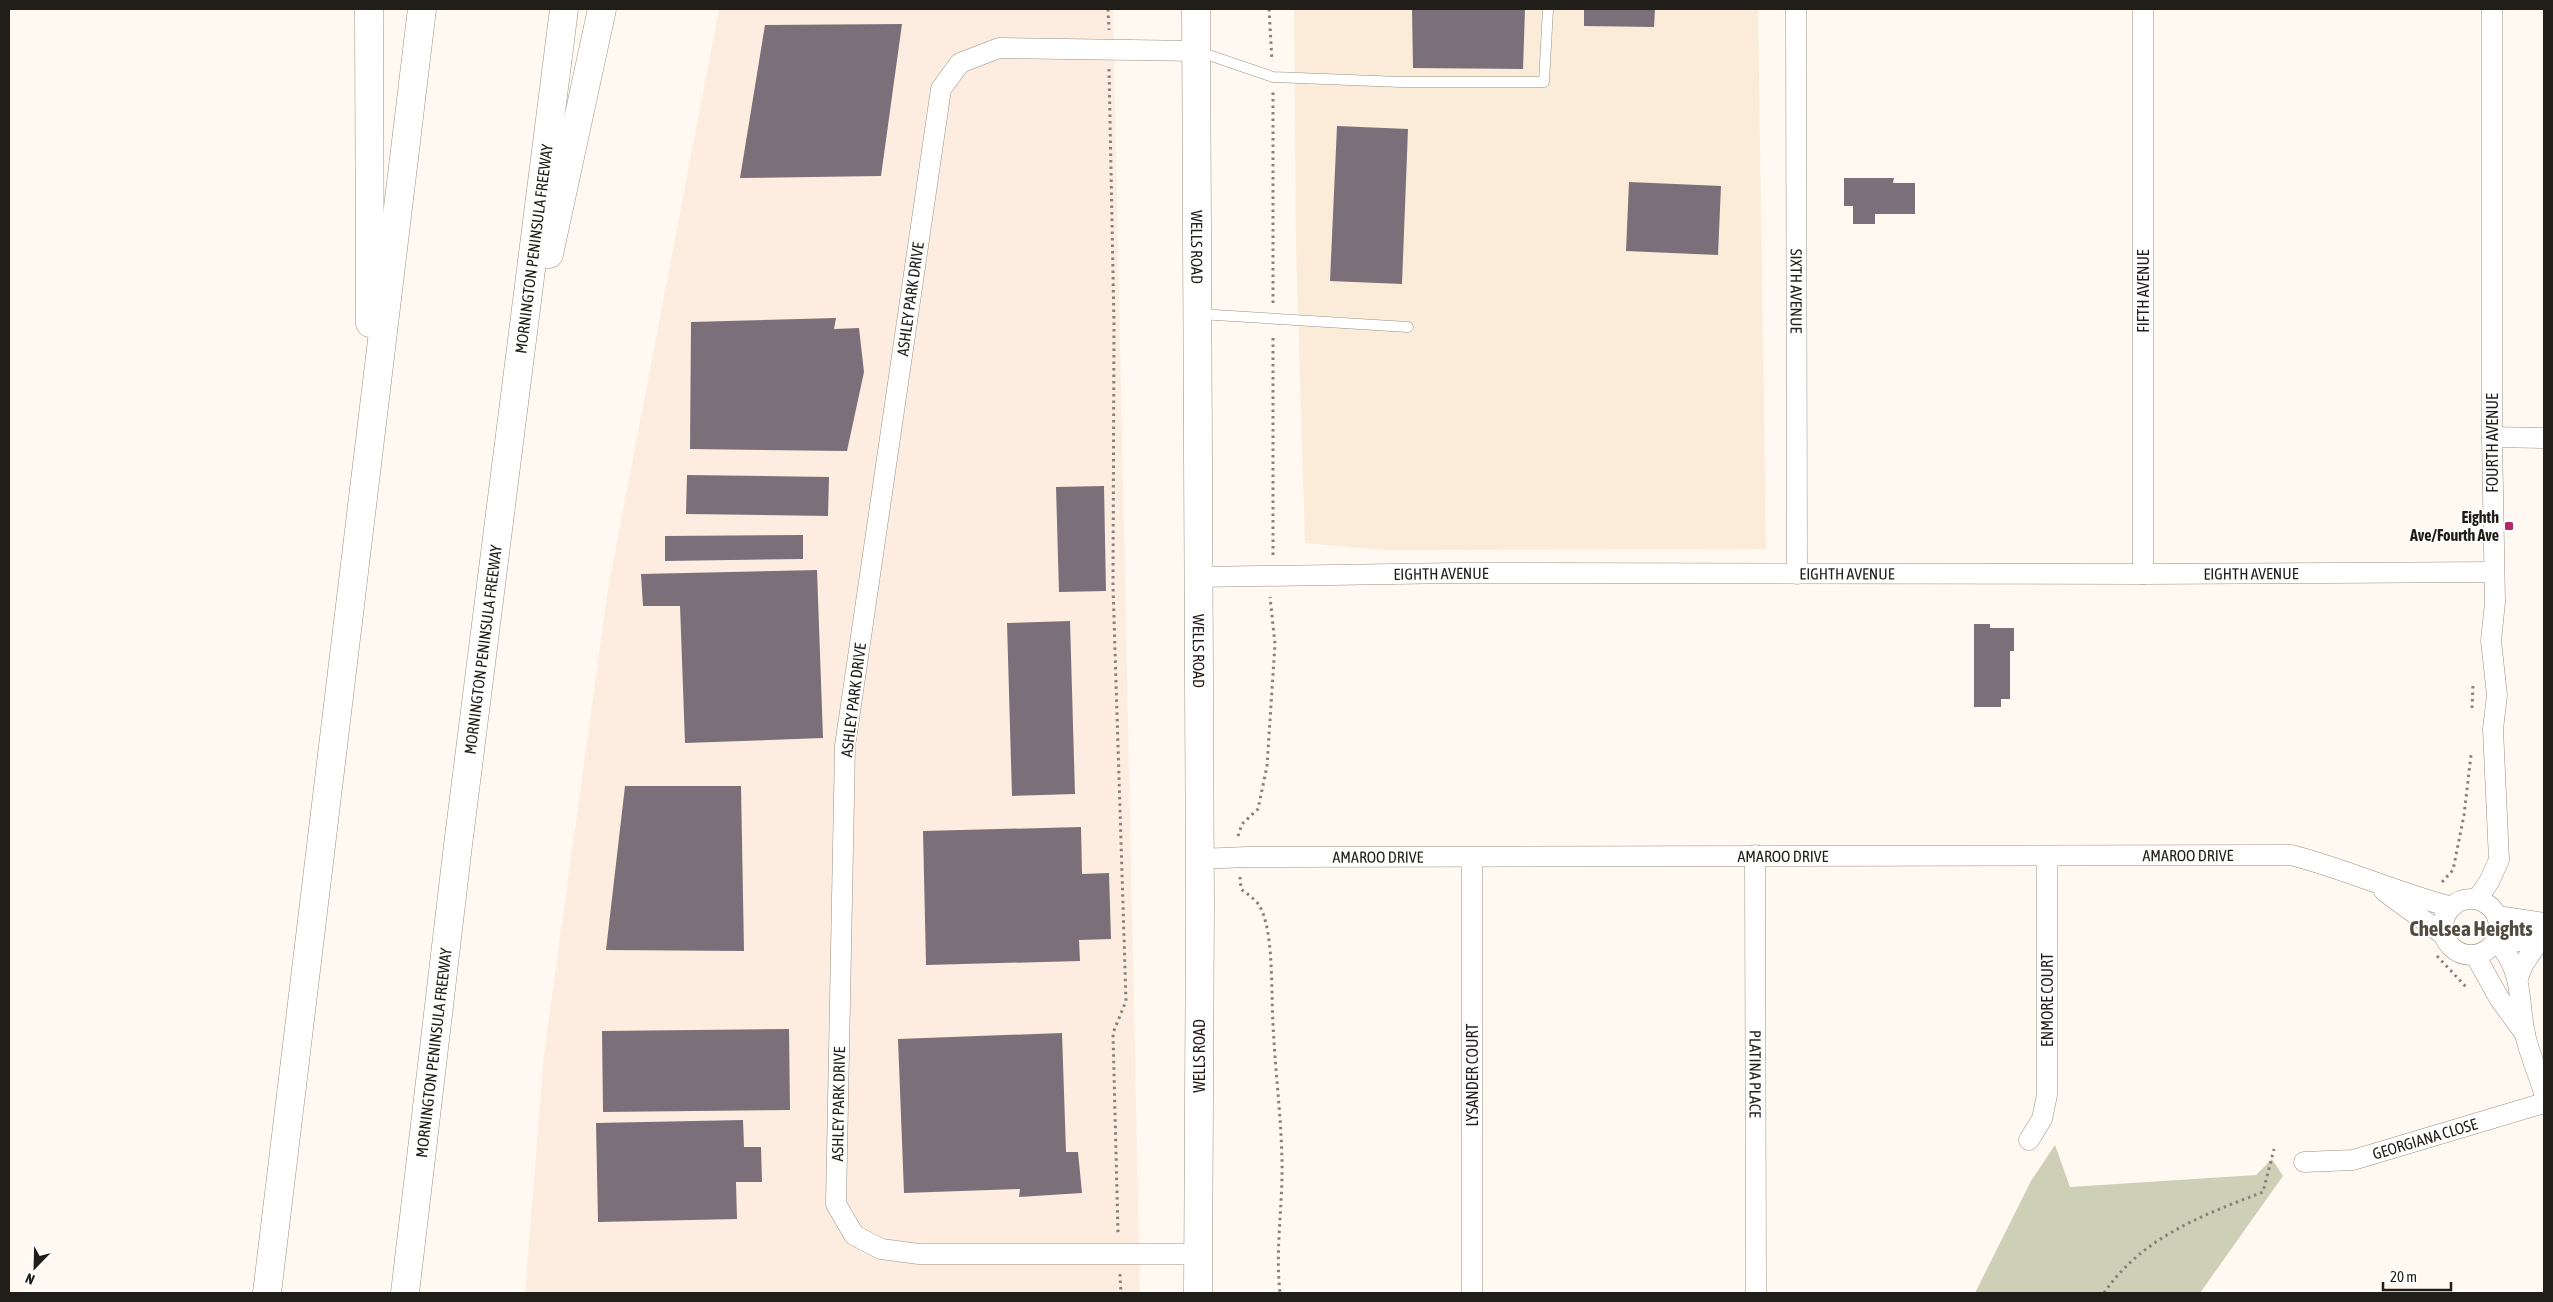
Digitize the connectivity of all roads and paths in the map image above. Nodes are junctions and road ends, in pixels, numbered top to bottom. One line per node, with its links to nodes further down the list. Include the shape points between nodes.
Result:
1 (369, 9): 21 (main road)
2 (422, 9): 21 (main road)
3 (564, 9): 18 (main road, MORNINGTON PENINSULA FREEWAY)
4 (602, 9): 18 (main road)
5 (1108, 9): 12 (path)
6 (1196, 9): 13 (main road, WELLS ROAD)
7 (1269, 9): 14 (path)
8 (1548, 9): 14 (lane, via 1544,82 1401,82)
9 (1796, 9): 24 (street, SIXTH AVENUE)
10 (2143, 9): 25 (street, FIFTH AVENUE)
11 (2492, 9): 19 (street, FOURTH AVENUE)
12 (1109, 50): 13 (street, ASHLEY PARK DRIVE); 52 (path, via 1114,324 1113,586 1126,1001 1113,1033); 52 (street, ASHLEY PARK DRIVE, via 999,48 960,63 941,89 845,746 836,1204 854,1235 881,1249 919,1254)
13 (1196, 51): 14 (lane); 15 (main road, WELLS ROAD)
14 (1273, 77): 16 (path)
15 (1198, 314): 16 (lane); 26 (main road, WELLS ROAD)
16 (1273, 318): 17 (lane); 23 (path)
17 (1408, 327)
18 (510, 434): 55 (main road, MORNINGTON PENINSULA FREEWAY)
19 (2492, 437): 20 (street); 22 (street, FOURTH AVENUE)
20 (2544, 438)
21 (370, 450): 54 (main road)
22 (2493, 572): 25 (street, EIGHTH AVENUE); 37 (street, FOURTH AVENUE, via 2495,602 2491,657 2496,695 2493,729 2499,860 2489,882)
23 (1272, 574): 24 (street, EIGHTH AVENUE); 26 (street, EIGHTH AVENUE); 32 (path, via 1270,598 1275,644 1267,766 1258,809 1238,832)
24 (1797, 574): 25 (street, EIGHTH AVENUE)
25 (2143, 574)
26 (1199, 577): 34 (main road, WELLS ROAD)
27 (2473, 678): 28 (path)
28 (2472, 717)
29 (2471, 746): 36 (path, via 2464,815 2452,873)
30 (1755, 856): 31 (street, AMAROO DRIVE); 33 (street, AMAROO DRIVE); 60 (street, PLATINA PLACE)
31 (2047, 856): 35 (street, AMAROO DRIVE, via 2291,855); 49 (street, ENMORE COURT, via 2047,1095 2042,1120)
32 (1237, 857): 33 (street, AMAROO DRIVE); 34 (street, AMAROO DRIVE); 58 (path, via 1241,889 1260,906 1266,926 1272,977 1282,1161 1277,1269)
33 (1472, 858): 59 (street, LYSANDER COURT)
34 (1199, 859): 53 (main road, WELLS ROAD)
35 (2364, 877): 38 (street, AMAROO DRIVE, via 2429,902); 42 (street, AMAROO DRIVE)
36 (2436, 886)
37 (2476, 899): 38 (street, via 2459,902); 39 (street, via 2492,908)
38 (2452, 907): 42 (street, via 2444,920)
39 (2497, 916): 40 (street); 41 (street)
40 (2543, 933): 41 (street, via 2514,942); 44 (street)
41 (2497, 939): 43 (street); 44 (street, via 2507,952)
42 (2438, 943): 43 (street, via 2448,943 2460,952); 45 (path)
43 (2475, 955): 46 (street, via 2499,998)
44 (2518, 978): 46 (street)
45 (2471, 993)
46 (2525, 1034): 47 (street)
47 (2544, 1092)
48 (2544, 1103): 51 (street, GEORGIANA CLOSE, via 2353,1160)
49 (2029, 1140)
50 (2274, 1149): 61 (path, via 2263,1192 2210,1212 2158,1240 2122,1271)
51 (2304, 1162)
52 (1118, 1254): 53 (street, ASHLEY PARK DRIVE); 56 (path)
53 (1198, 1254): 57 (main road, WELLS ROAD)
54 (267, 1293)
55 (405, 1293)
56 (1121, 1293)
57 (1198, 1293)
58 (1280, 1293)
59 (1472, 1293)
60 (1756, 1293)
61 (2104, 1293)

